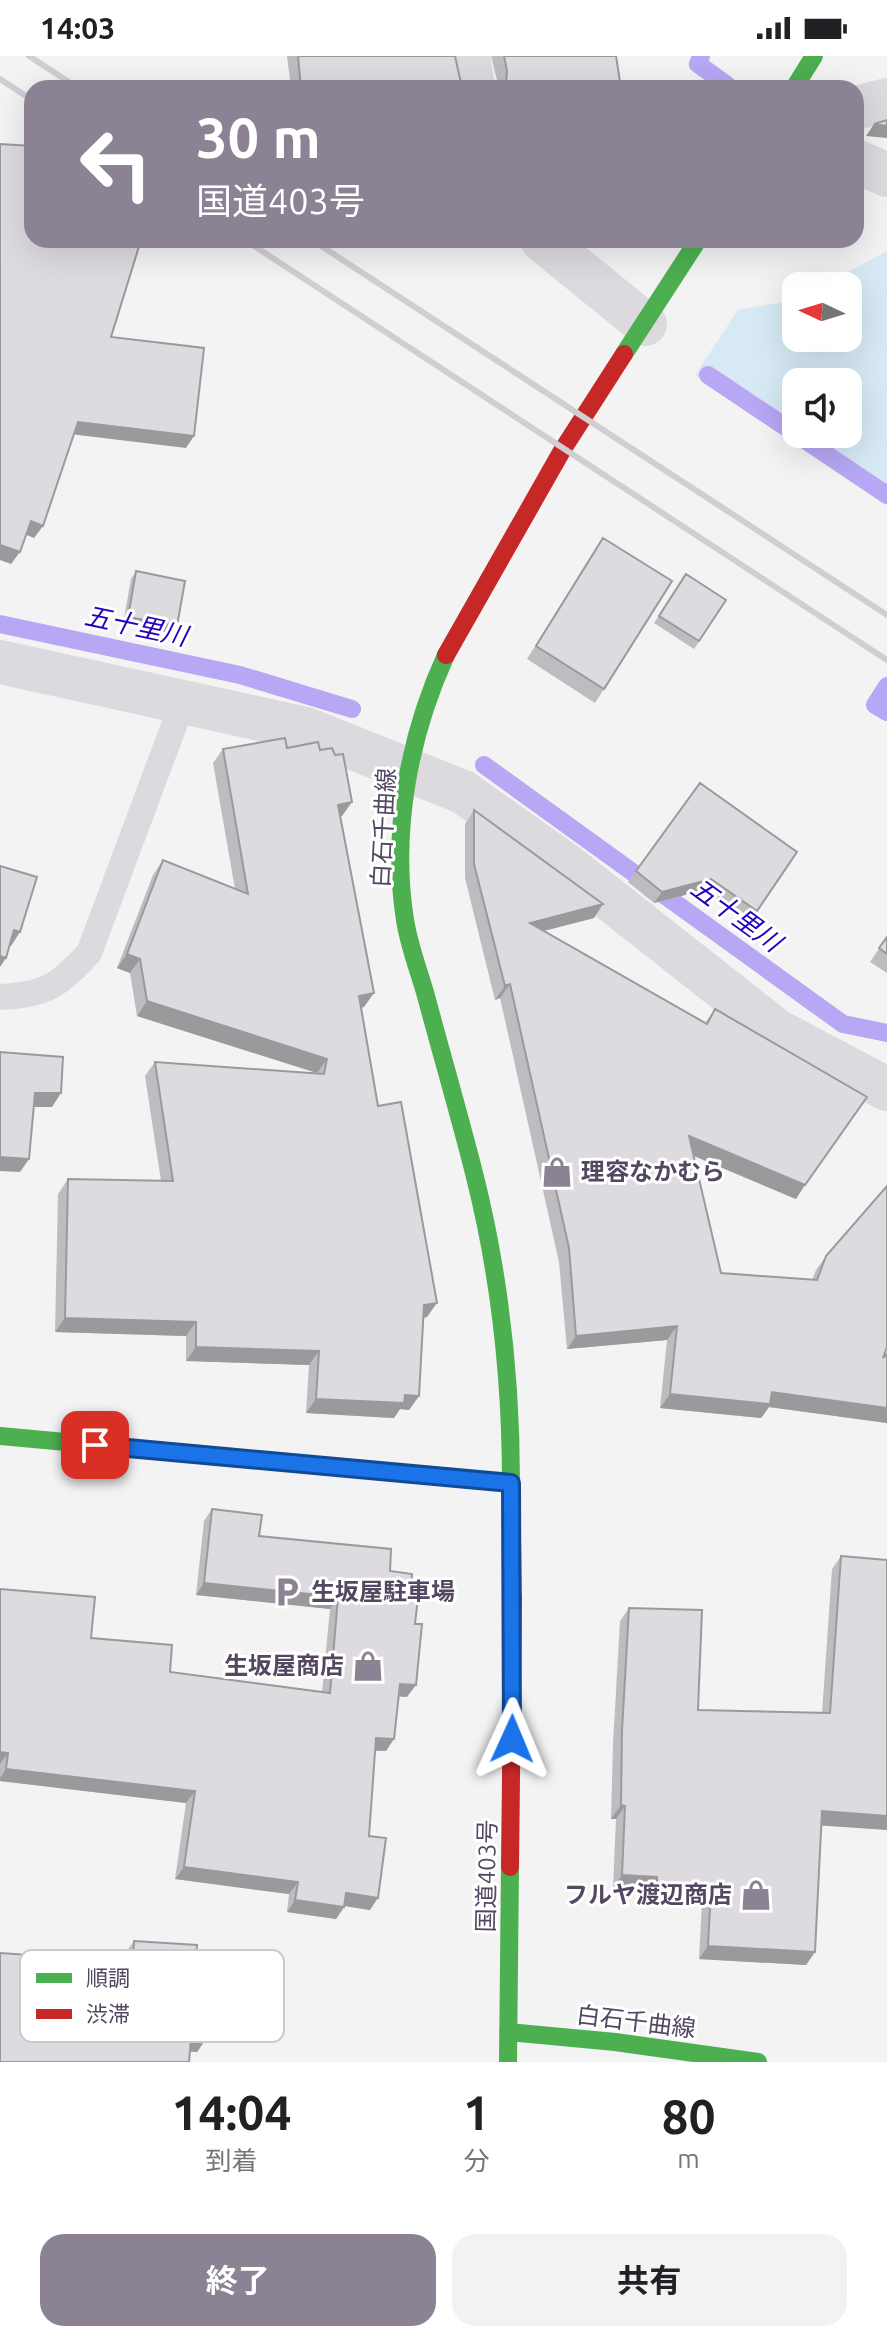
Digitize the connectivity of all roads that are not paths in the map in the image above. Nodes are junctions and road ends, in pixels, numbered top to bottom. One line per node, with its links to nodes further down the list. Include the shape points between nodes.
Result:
1 (468, 56): 3 (street)
2 (814, 56): 4 (main road)
3 (472, 80)
4 (799, 80)
5 (887, 100): 6 (street)
6 (864, 106)
7 (864, 165): 8 (street)
8 (887, 175)
9 (552, 248): 11 (street)
10 (693, 248): 11 (main road, 白石千曲線)
11 (645, 324): 14 (main road, 白石千曲線, via 563,449 456,633 427,696)
12 (0, 662): 13 (street)
13 (182, 704): 14 (street, via 306,729); 15 (lane, via 89,953 61,984 31,996)
14 (407, 770): 16 (street, via 463,792 570,868 777,1031); 18 (main road, 白石千曲線, via 402,843 405,920 476,1180 511,1397)
15 (0, 997)
16 (887, 1089)
17 (0, 1436): 18 (main road)
18 (511, 1483): 19 (main road, 国道403号)
19 (508, 2032): 20 (main road, 国道403号); 21 (main road, 白石千曲線)
20 (508, 2062)
21 (758, 2062)

